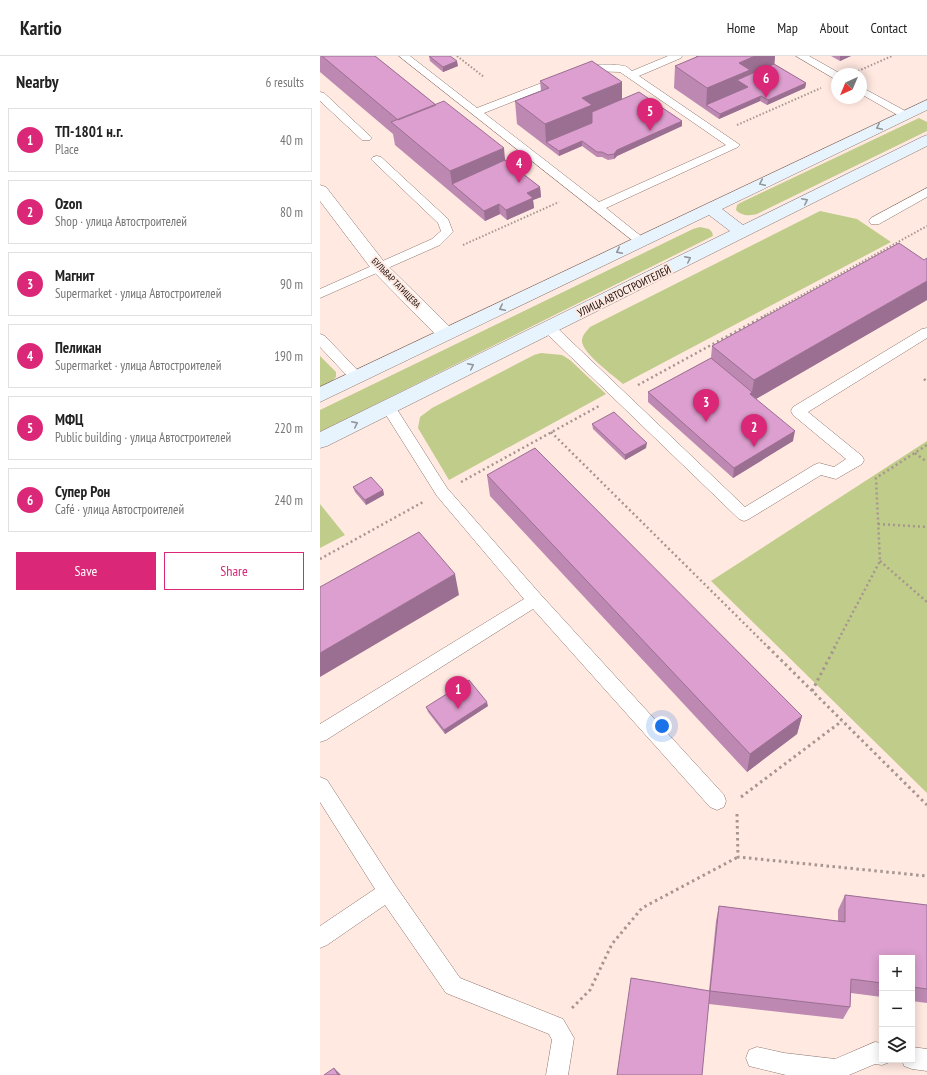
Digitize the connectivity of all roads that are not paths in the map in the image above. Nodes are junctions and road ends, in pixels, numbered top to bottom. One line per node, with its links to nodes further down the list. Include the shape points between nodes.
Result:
1 (404, 56): 9 (lane)
2 (678, 56): 5 (lane)
3 (801, 56): 4 (lane)
4 (831, 73)
5 (631, 75): 9 (lane, via 623,69 588,68); 16 (lane, via 734,145)
6 (867, 93): 10 (lane)
7 (320, 95): 11 (lane)
8 (927, 104): 10 (main road)
9 (477, 112): 16 (lane)
10 (905, 115): 17 (main road, one-way to 17)
11 (366, 138)
12 (927, 140): 19 (main road, УЛИЦА АВТОСТРОИТЕЛЕЙ, one-way to 12)
13 (376, 159): 21 (lane, via 444,222 447,232 436,242)
14 (320, 190): 21 (street, БУЛЬВАР ТАТИЩЕВА)
15 (927, 192): 18 (lane)
16 (599, 208): 20 (lane)
17 (710, 208): 19 (main road); 20 (main road)
18 (875, 221)
19 (742, 232): 23 (main road, УЛИЦА АВТОСТРОИТЕЛЕЙ, one-way to 19)
20 (640, 241): 25 (main road, one-way to 25)
21 (379, 267): 22 (lane); 25 (street, БУЛЬВАР ТАТИЩЕВА)
22 (320, 294)
23 (548, 328): 24 (lane, via 744,515 819,469 836,473 857,460 798,411); 29 (main road, УЛИЦА АВТОСТРОИТЕЛЕЙ, one-way to 23)
24 (927, 332)
25 (446, 334): 27 (main road)
26 (320, 339): 27 (lane)
27 (357, 378): 28 (main road)
28 (320, 395)
29 (388, 407): 30 (main road, УЛИЦА АВТОСТРОИТЕЛЕЙ, one-way to 29); 31 (lane, via 442,492)
30 (320, 441)
31 (535, 600): 32 (lane); 34 (lane)
32 (320, 734)
33 (320, 786): 35 (lane)
34 (717, 801)
35 (388, 892): 36 (lane); 41 (lane, via 453,986 556,1026 563,1038)
36 (320, 938)
37 (879, 1054): 38 (lane, via 835,1070)
38 (757, 1058)
39 (915, 1058): 40 (lane)
40 (927, 1060)
41 (556, 1075)

